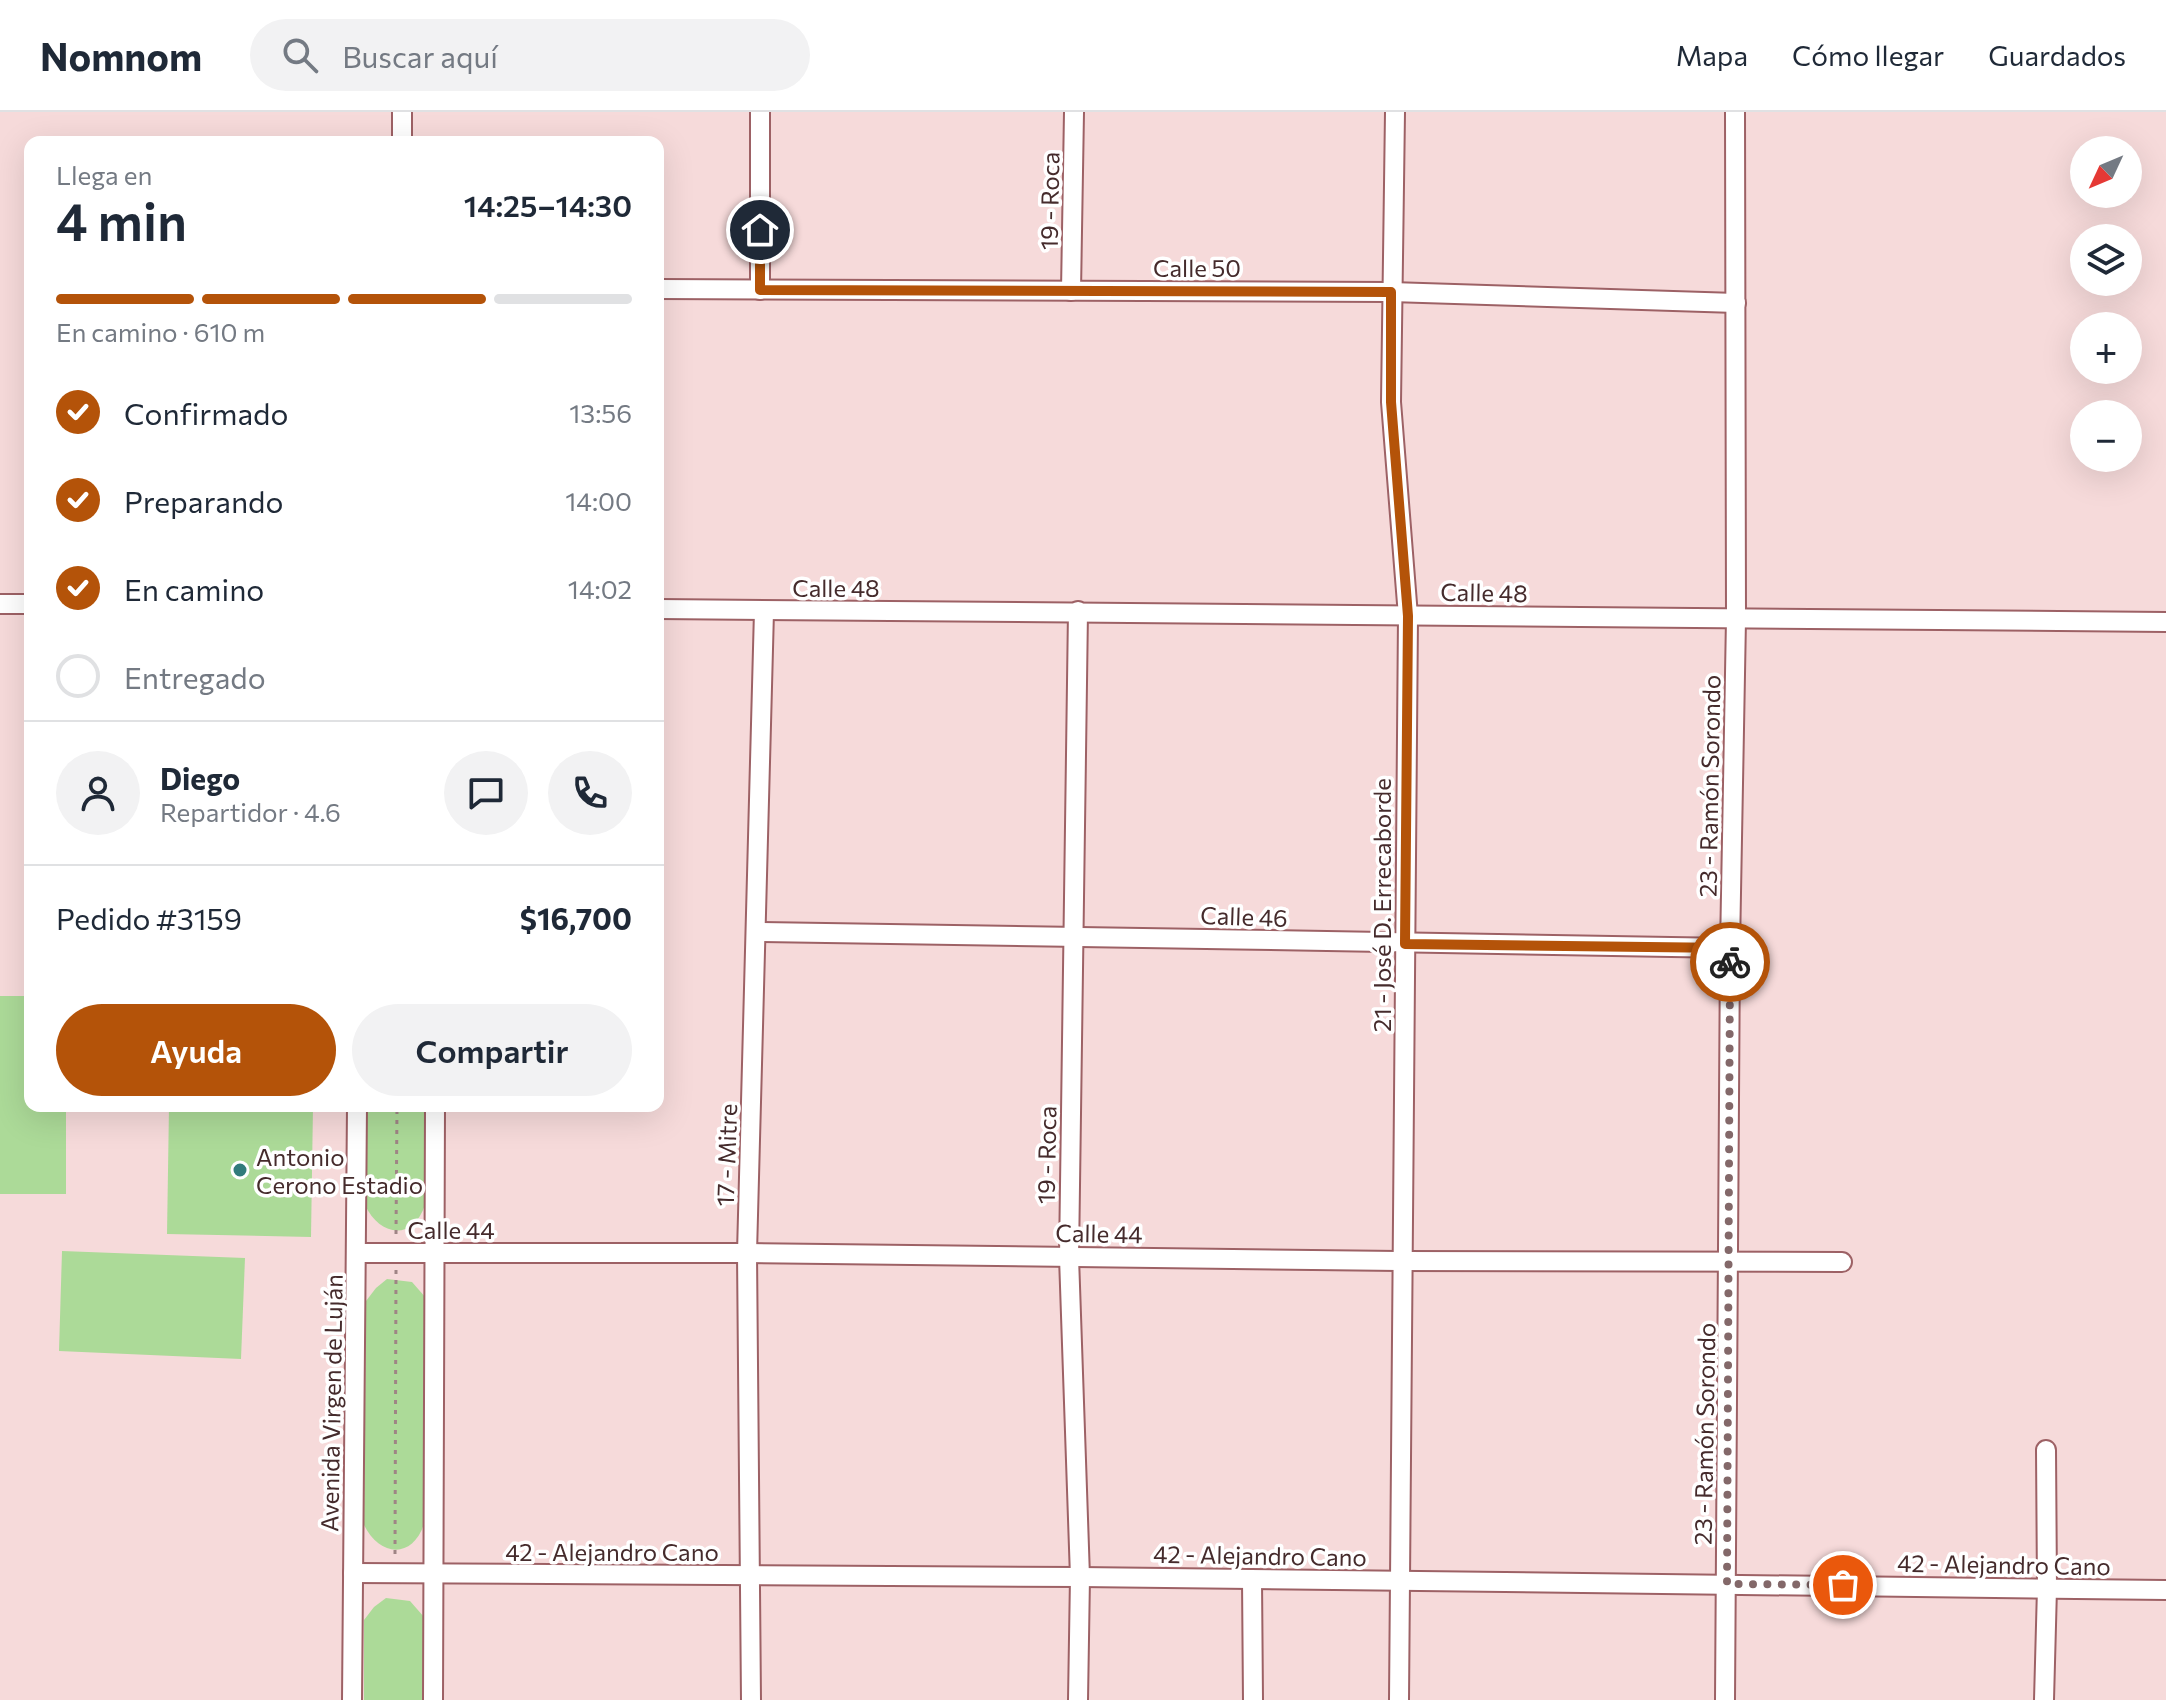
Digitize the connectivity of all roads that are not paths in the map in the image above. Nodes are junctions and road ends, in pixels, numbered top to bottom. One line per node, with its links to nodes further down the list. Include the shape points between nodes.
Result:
1 (402, 112): 6 (street)
2 (760, 112): 8 (street)
3 (1074, 112): 9 (street, 19 - Roca)
4 (1395, 112): 10 (street, 21 - José D. Errecaborde)
5 (1735, 112): 11 (street, 23 - Ramón Sorondo)
6 (402, 136)
7 (664, 289): 8 (street, Calle 50)
8 (760, 290): 9 (street, Calle 50)
9 (1071, 291): 10 (street, Calle 50)
10 (1391, 292): 11 (street, Calle 50); 17 (street, 21 - José D. Errecaborde, via 1391,402)
11 (1736, 303): 18 (street, 23 - Ramón Sorondo)
12 (0, 604): 13 (street)
13 (24, 604)
14 (664, 609): 15 (street, Calle 48)
15 (764, 611): 16 (street, Calle 48); 20 (street, 17 - Mitre)
16 (1078, 611): 17 (street, Calle 48); 21 (street, 19 - Roca)
17 (1408, 616): 18 (street, Calle 48); 22 (street, 21 - José D. Errecaborde)
18 (1736, 619): 19 (street, Calle 48); 23 (street, 23 - Ramón Sorondo)
19 (2166, 622)
20 (756, 932): 21 (street, Calle 46); 27 (street, 17 - Mitre)
21 (1074, 935): 22 (street, Calle 46); 29 (street, 19 - Roca)
22 (1405, 944): 23 (street, Calle 46); 30 (street, 21 - José D. Errecaborde)
23 (1730, 948): 32 (street, 23 - Ramón Sorondo)
24 (357, 1112): 26 (street, Avenida Virgen de Luján)
25 (435, 1112): 28 (street)
26 (356, 1253): 28 (street, Calle 44); 34 (street, Avenida Virgen de Luján)
27 (747, 1253): 28 (street, Calle 44); 29 (street, Calle 44); 36 (street, 17 - Mitre)
28 (435, 1254): 35 (street)
29 (1069, 1257): 30 (street, Calle 44); 37 (street, 19 - Roca)
30 (1403, 1261): 32 (street, Calle 44); 39 (street, 21 - José D. Errecaborde)
31 (1842, 1262): 32 (street, Calle 44)
32 (1730, 1263): 40 (street, 23 - Ramón Sorondo)
33 (2046, 1450): 41 (street)
34 (353, 1573): 35 (street, 42 - Alejandro Cano); 43 (street, Avenida Virgen de Luján)
35 (434, 1574): 36 (street, 42 - Alejandro Cano); 44 (street)
36 (750, 1576): 37 (street, 42 - Alejandro Cano); 45 (street, 17 - Mitre)
37 (1080, 1577): 38 (street, 42 - Alejandro Cano); 46 (street, 19 - Roca)
38 (1252, 1580): 39 (street, 42 - Alejandro Cano); 47 (street)
39 (1400, 1581): 40 (street, 42 - Alejandro Cano); 48 (street, 21 - José D. Errecaborde)
40 (1727, 1584): 41 (street, 42 - Alejandro Cano); 49 (street, 23 - Ramón Sorondo)
41 (2047, 1588): 42 (street, 42 - Alejandro Cano); 50 (street)
42 (2166, 1590)
43 (352, 1700)
44 (433, 1700)
45 (751, 1700)
46 (1078, 1700)
47 (1253, 1700)
48 (1399, 1700)
49 (1725, 1700)
50 (2044, 1700)

